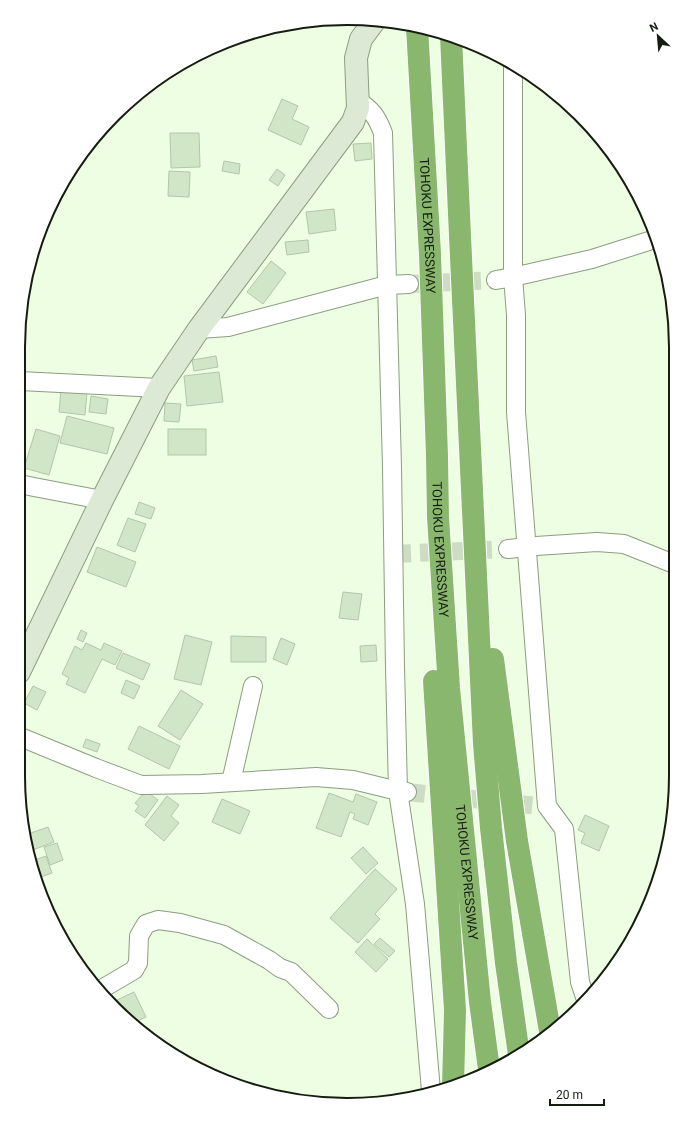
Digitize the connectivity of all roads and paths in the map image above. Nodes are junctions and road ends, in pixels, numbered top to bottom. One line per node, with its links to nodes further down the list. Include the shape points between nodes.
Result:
1 (369, 26): 5 (street, via 361,39 356,58)
2 (417, 33): 16 (highway, TOHOKU EXPRESSWAY, via 430,254)
3 (451, 42): 13 (highway)
4 (513, 71): 7 (street)
5 (358, 102): 9 (street, via 372,112 383,133); 10 (street, via 352,122)
6 (651, 240): 7 (street, via 592,259)
7 (504, 279): 17 (street, via 516,315 516,412)
8 (409, 284): 9 (street)
9 (387, 285): 10 (street, via 228,327); 24 (street, via 395,667)
10 (199, 329): 12 (street)
11 (25, 381): 12 (street)
12 (159, 388): 15 (street)
13 (471, 477): 28 (highway, via 517,841); 29 (highway, via 485,751)
14 (25, 485): 15 (street)
15 (102, 500): 20 (street)
16 (438, 517): 30 (highway, TOHOKU EXPRESSWAY, via 449,688 480,1002); 31 (highway, via 434,688 455,1010)
17 (526, 547): 18 (street); 19 (street, via 597,542 624,544); 26 (street, via 542,806 564,830 580,982)
18 (508, 549)
19 (669, 562)
20 (25, 660)
21 (253, 686): 23 (street)
22 (25, 739): 23 (street, via 141,785)
23 (231, 782): 24 (street, via 316,777 353,780)
24 (403, 791): 32 (street)
25 (104, 987): 27 (street, via 134,970 138,963 139,936 146,924 158,920 180,923 224,936 291,972)
26 (584, 993)
27 (329, 1009)
28 (549, 1026)
29 (517, 1049)
30 (489, 1065)
31 (453, 1080)
32 (431, 1087)

